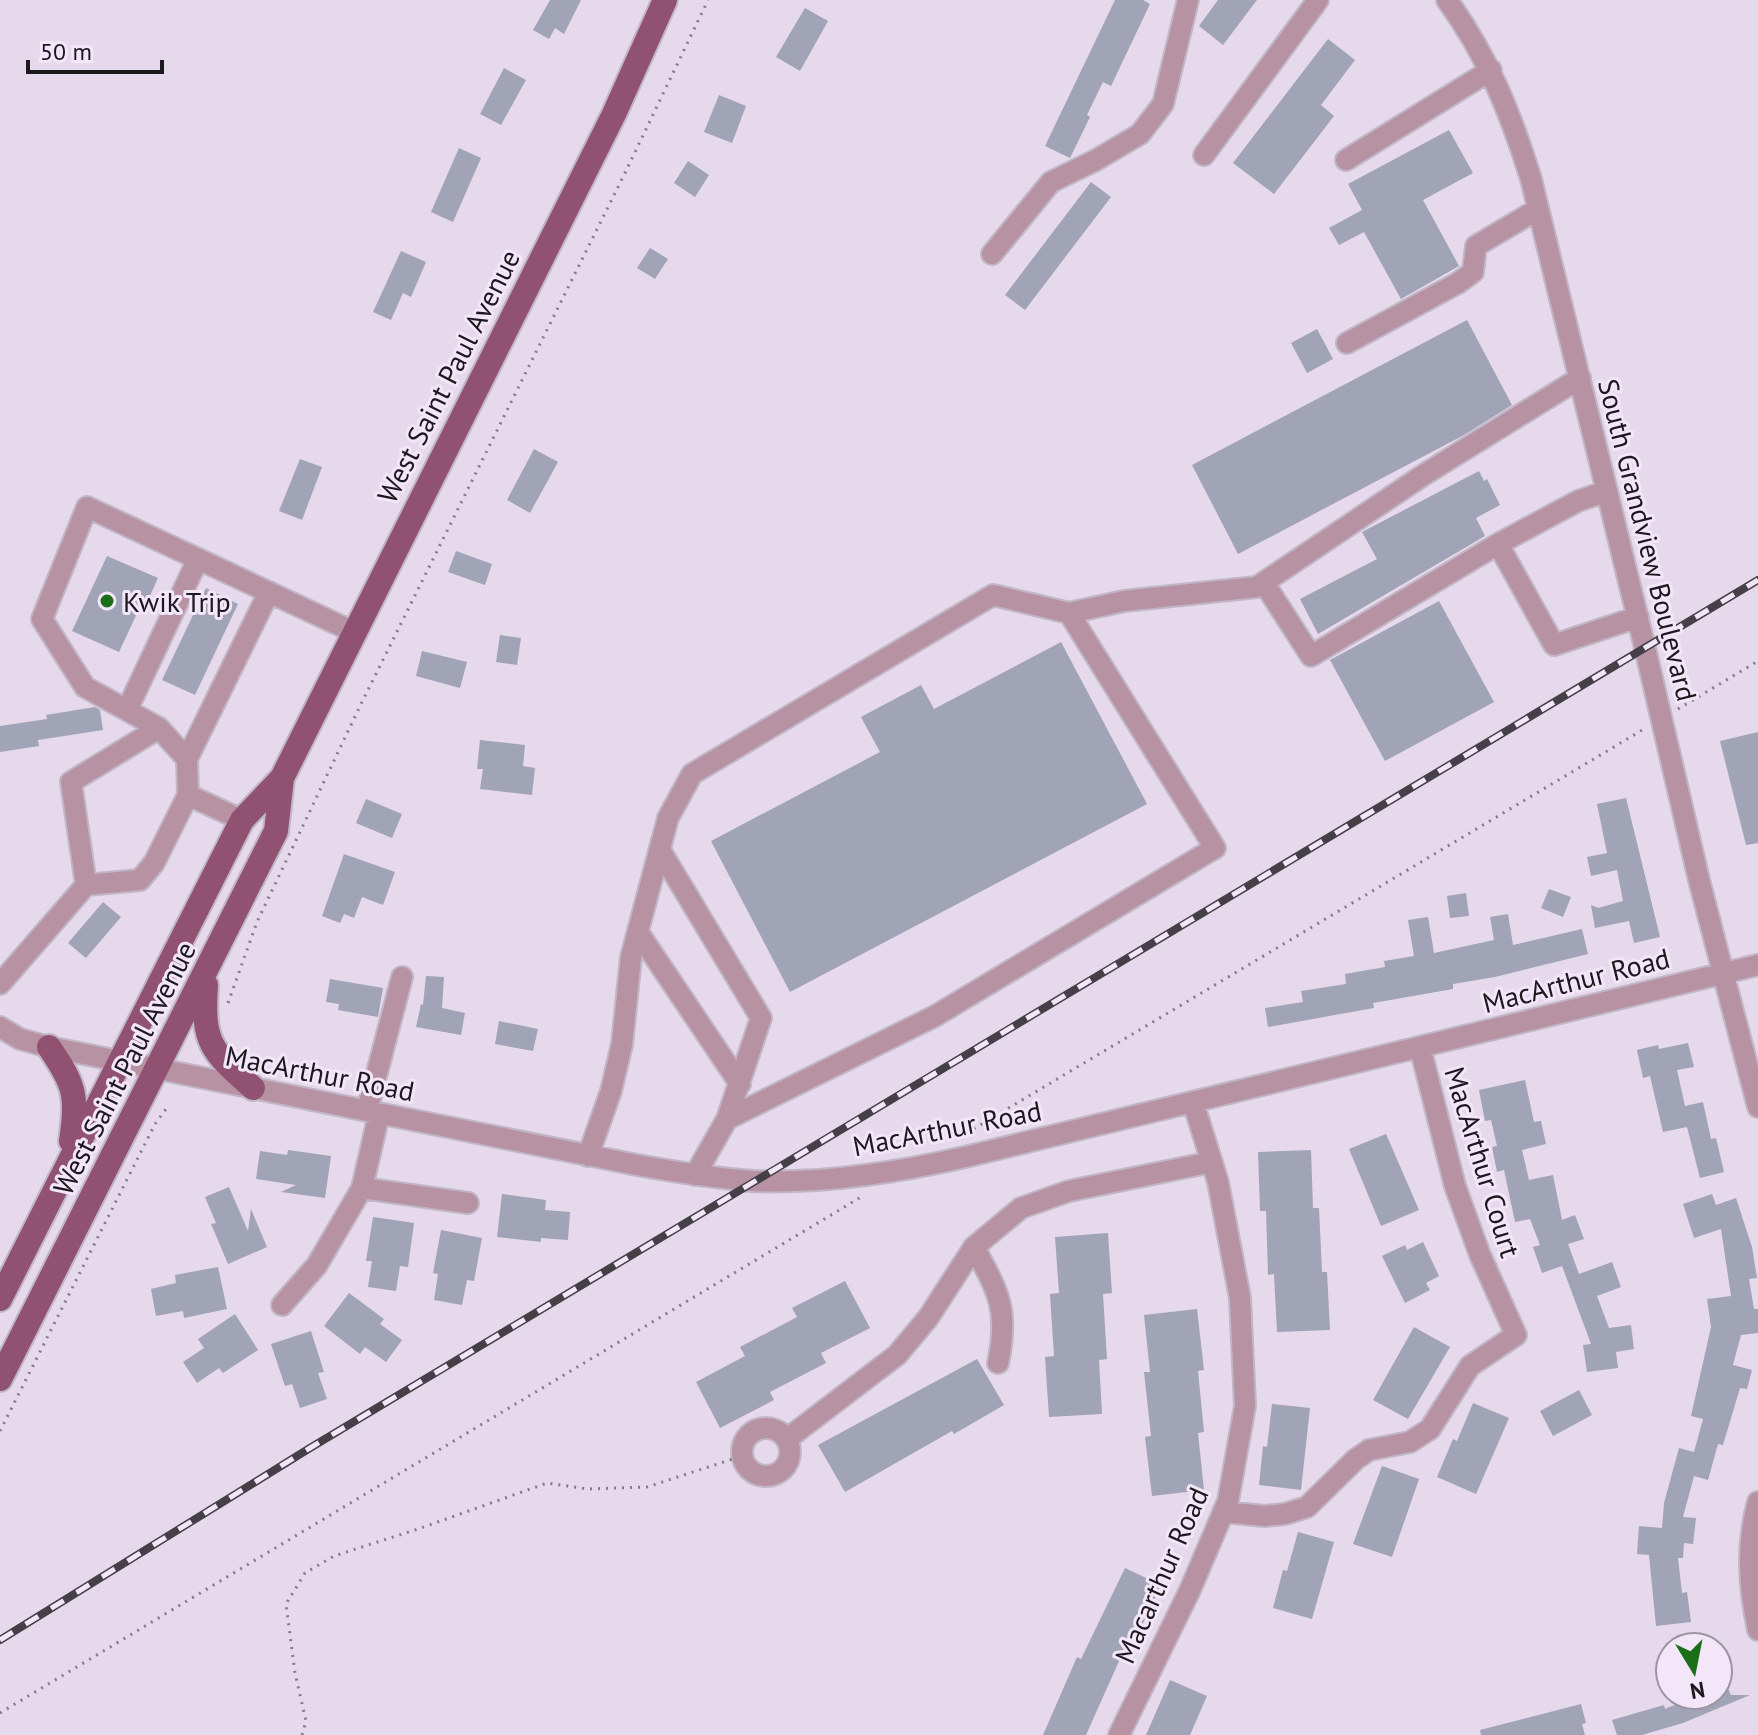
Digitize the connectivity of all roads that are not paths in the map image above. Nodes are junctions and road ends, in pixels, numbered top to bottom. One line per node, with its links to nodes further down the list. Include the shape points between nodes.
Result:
1 (665, 0): 19 (main road, West Saint Paul Avenue, via 614,114)
2 (1188, 0): 9 (street, via 1163,104 1148,124 1107,154 1051,182)
3 (1318, 0): 6 (street)
4 (1447, 0): 5 (street, South Grandview Boulevard)
5 (1491, 70): 7 (street); 8 (street, South Grandview Boulevard, via 1514,124)
6 (1204, 155)
7 (1346, 160)
8 (1538, 209): 10 (street, via 1476,246 1473,272 1458,283); 11 (street, South Grandview Boulevard)
9 (992, 254)
10 (1347, 343)
11 (1580, 378): 12 (street, South Grandview Boulevard); 15 (street)
12 (1607, 491): 13 (street); 18 (street, South Grandview Boulevard)
13 (1498, 544): 15 (street, via 1311,656); 18 (street, via 1554,645)
14 (198, 559): 16 (street); 20 (street); 20 (street, via 87,507 42,619 85,687)
15 (1264, 583): 17 (street)
16 (269, 592): 19 (street); 22 (street)
17 (1069, 613): 26 (street, via 993,595 692,774 668,818); 44 (street, via 1215,848 935,1016)
18 (1638, 617): 31 (street, South Grandview Boulevard)
19 (354, 632): 23 (main road, West Saint Paul Avenue)
20 (127, 710): 21 (street)
21 (159, 728): 22 (street); 27 (street, via 71,782)
22 (187, 759): 24 (street)
23 (282, 778): 25 (main road, West Saint Paul Avenue); 30 (main road, West Saint Paul Avenue, via 276,831)
24 (188, 795): 25 (street); 27 (street, via 140,880)
25 (242, 820): 37 (main road, West Saint Paul Avenue)
26 (660, 850): 28 (street); 39 (street, via 761,1018)
27 (86, 885): 33 (street)
28 (638, 932): 39 (street); 45 (street, via 619,1056)
29 (1758, 965): 31 (street, MacArthur Road)
30 (207, 972): 38 (main road, West Saint Paul Avenue); 40 (main road, via 203,1018 210,1044)
31 (1722, 973): 36 (street, MacArthur Road); 42 (street, South Grandview Boulevard)
32 (402, 977): 43 (street)
33 (0, 984)
34 (0, 1027): 35 (street, MacArthur Road)
35 (49, 1047): 37 (street, MacArthur Road); 47 (main road, via 69,1078 76,1105)
36 (1420, 1047): 41 (street, MacArthur Road); 58 (street, MacArthur Court, via 1455,1186 1516,1335 1470,1366 1430,1429 1410,1442 1369,1450 1307,1507 1265,1516)
37 (119, 1060): 38 (street, MacArthur Road); 47 (main road, West Saint Paul Avenue)
38 (158, 1069): 40 (street, MacArthur Road); 55 (main road, West Saint Paul Avenue)
39 (740, 1084): 44 (street)
40 (253, 1088): 43 (street, MacArthur Road)
41 (1193, 1102): 46 (street, Macarthur Road); 48 (street, MacArthur Road, via 903,1171 793,1181)
42 (1758, 1107)
43 (373, 1112): 45 (street, MacArthur Road); 49 (street)
44 (727, 1119): 48 (street)
45 (588, 1156): 48 (street, MacArthur Road)
46 (1212, 1162): 51 (street, via 1069,1191 1021,1208); 58 (street, Macarthur Road, via 1240,1298 1245,1406)
47 (68, 1163): 52 (main road, West Saint Paul Avenue)
48 (695, 1175)
49 (362, 1188): 50 (street); 53 (street, via 317,1265)
50 (468, 1203)
51 (974, 1247): 54 (street, via 999,1298 1004,1333); 56 (street, via 897,1355)
52 (0, 1299)
53 (282, 1305)
54 (998, 1363)
55 (0, 1379)
56 (787, 1439): 56 (street, via 791,1454 785,1468 764,1476 750,1470 742,1456 745,1440 758,1429 774,1429)
57 (1758, 1502): 59 (street, via 1750,1565)
58 (1223, 1512): 60 (street, Macarthur Road)
59 (1758, 1630)
60 (1119, 1735)

